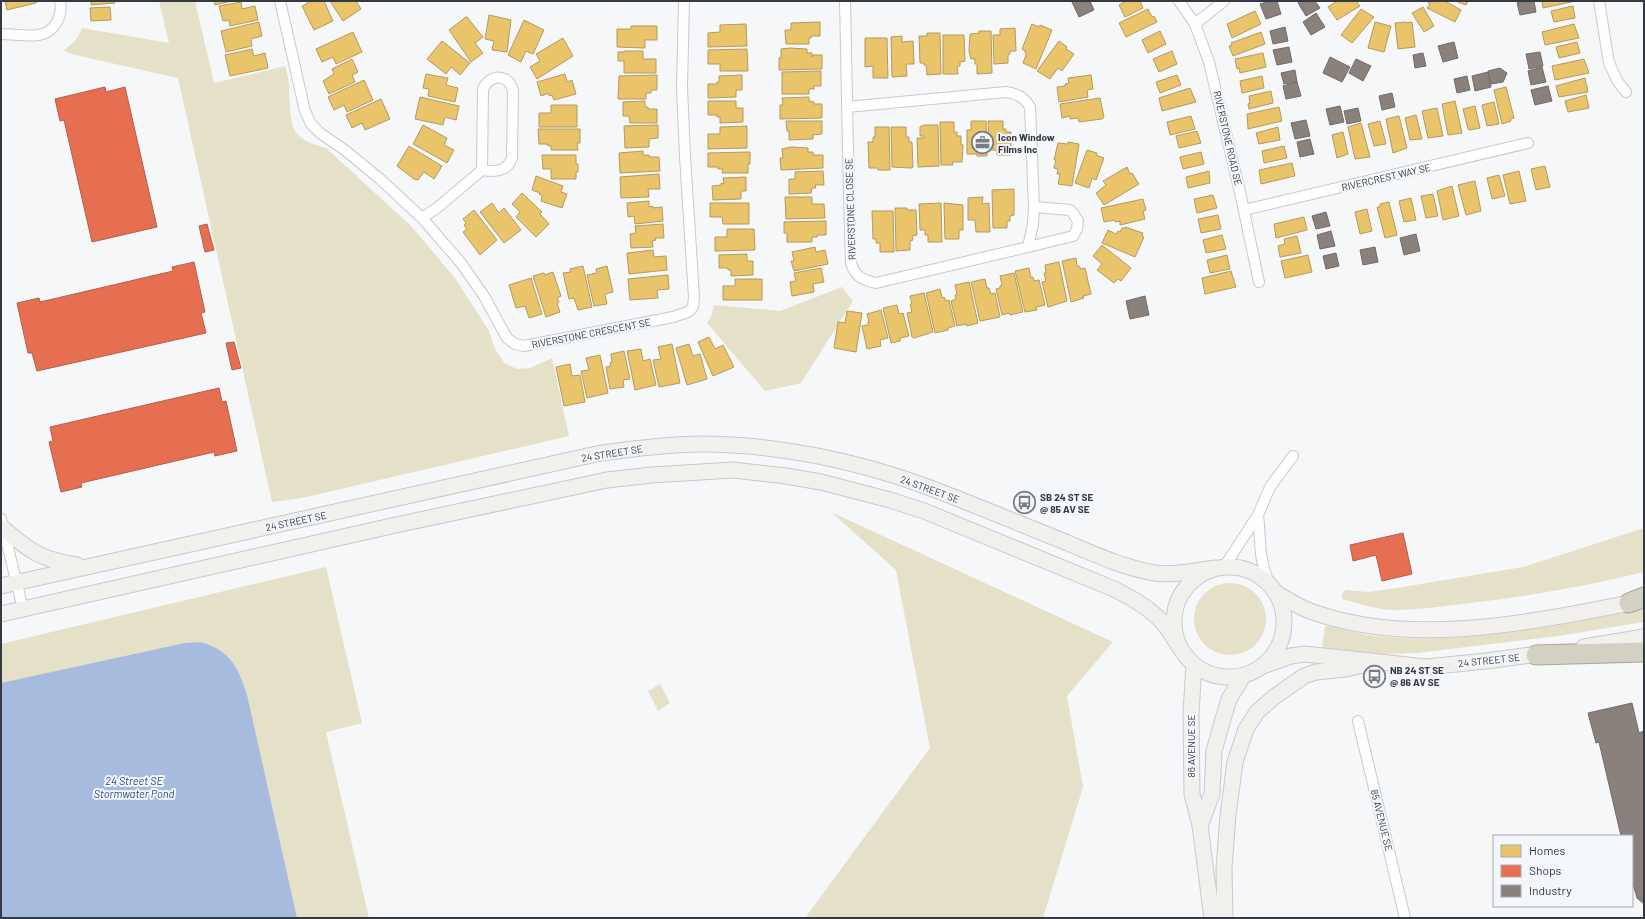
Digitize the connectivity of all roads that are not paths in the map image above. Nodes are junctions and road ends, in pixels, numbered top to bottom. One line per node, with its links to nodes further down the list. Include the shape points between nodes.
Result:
1 (60, 1): 9 (street, via 60,17 49,31 38,35)
2 (280, 1): 16 (street, RIVERSTONE CRESCENT SE, via 305,111 311,124 380,179)
3 (684, 1): 16 (street, RIVERSTONE CRESCENT SE, via 682,87 694,297 693,307 688,312 529,346 515,344 504,334 484,296 461,263)
4 (845, 1): 11 (street, RIVERSTONE CLOSE SE)
5 (1180, 1): 8 (street, RIVERSTONE ROAD SE)
6 (1224, 1): 8 (street)
7 (1599, 1): 10 (street, via 1609,62 1618,82)
8 (1195, 24): 15 (street, RIVERSTONE ROAD SE, via 1209,62)
9 (1, 34)
10 (1626, 92)
11 (847, 107): 14 (street, via 1006,92 1016,94 1025,99 1030,107); 17 (street, RIVERSTONE CLOSE SE, via 851,263 859,277 876,283)
12 (1528, 143): 15 (street, RIVERCREST WAY SE)
13 (482, 170): 13 (street, via 502,170 510,164 512,158 512,91 509,83 503,78 489,80 483,89); 16 (street)
14 (1034, 207): 17 (street, via 1034,224); 17 (street, RIVERSTONE CLOSE SE, via 1070,210 1076,217 1077,229 1073,236)
15 (1244, 210): 18 (street, RIVERSTONE ROAD SE)
16 (422, 218)
17 (1028, 247)
18 (1259, 282)
19 (1293, 456): 20 (street, via 1270,487)
20 (1258, 515): 23 (street); 24 (street, via 1260,556)
21 (2, 524): 22 (main road, via 25,547 38,555 57,562); 25 (street)
22 (88, 566): 23 (main road, 24 STREET SE, via 601,453 700,444 796,452 890,474 1120,564 1156,573 1176,574); 25 (main road, 24 STREET SE)
23 (1220, 567): 24 (main road, via 1247,569); 32 (main road, via 1199,575 1179,597 1174,618 1175,635)
24 (1268, 582): 27 (main road)
25 (16, 583): 26 (main road, 24 STREET SE); 29 (street)
26 (1, 586)
27 (1278, 594): 28 (main road, via 1310,611 1352,623 1424,629 1516,623); 37 (main road, via 1285,616 1283,637 1275,653)
28 (1639, 600)
29 (23, 609): 30 (main road); 32 (main road, via 607,480 733,470 840,486 924,511 1132,598 1164,624)
30 (1, 614)
31 (1644, 637): 34 (main road, 24 STREET SE)
32 (1179, 646): 36 (main road)
33 (1644, 652): 34 (highway)
34 (1536, 655): 35 (main road, 24 STREET SE, via 1426,667)
35 (1376, 661): 37 (main road, 24 STREET SE, via 1305,654); 42 (main road, via 1304,676 1257,712 1246,729 1235,762 1228,816 1224,868)
36 (1194, 665): 38 (main road, via 1208,674 1230,678); 40 (main road, 86 AVENUE SE, via 1191,714 1192,794)
37 (1263, 666): 38 (main road)
38 (1243, 676): 40 (main road, 86 AVENUE SE, via 1227,705 1214,751 1212,794)
39 (1358, 721): 43 (street, 85 AVENUE SE)
40 (1200, 826): 41 (main road, 86 AVENUE SE)
41 (1212, 918)
42 (1225, 918)
43 (1405, 918)

